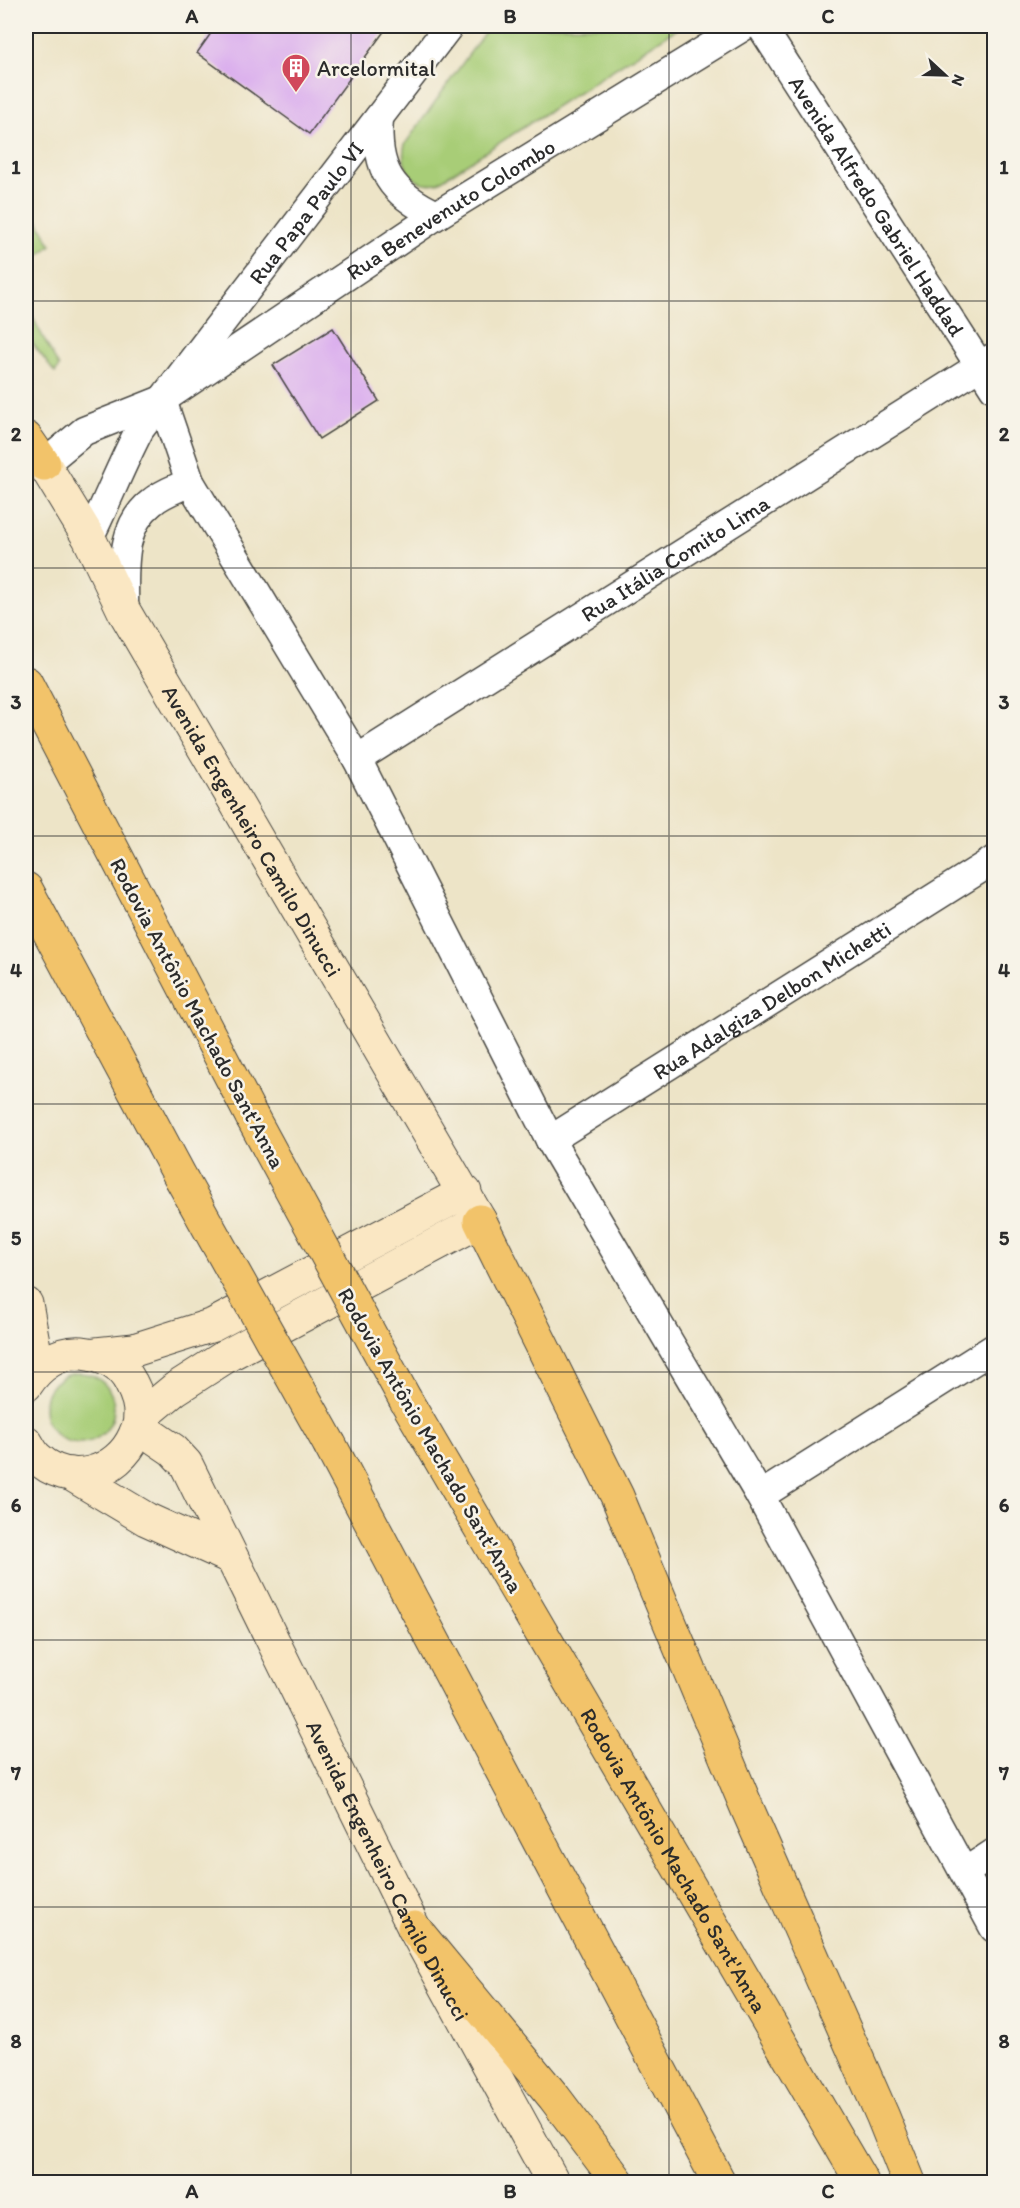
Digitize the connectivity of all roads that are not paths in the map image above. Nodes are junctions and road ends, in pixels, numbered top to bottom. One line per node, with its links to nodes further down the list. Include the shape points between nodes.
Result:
1 (449, 26): 4 (street, Rua Papa Paulo VI)
2 (744, 26): 5 (street, Rua Benevenuto Colombo)
3 (761, 26): 6 (street, Avenida Alfredo Gabriel Haddad)
4 (379, 118): 5 (street, via 377,143 396,188); 7 (street, Rua Papa Paulo VI)
5 (437, 215): 7 (street, Rua Benevenuto Colombo)
6 (990, 370): 14 (street, Rua Itália Comito Lima)
7 (162, 400): 9 (street, Rua Benevenuto Colombo, via 84,430); 10 (street); 11 (street, Rua Benevenuto Colombo, via 140,429)
8 (26, 438): 9 (highway)
9 (44, 464): 11 (street, Avenida Engenheiro Camilo Dinucci)
10 (189, 482): 12 (street, via 152,501 137,516 128,535 125,556); 14 (street)
11 (89, 538): 12 (street, Avenida Engenheiro Camilo Dinucci)
12 (124, 611): 18 (street, Avenida Engenheiro Camilo Dinucci)
13 (26, 683): 36 (highway, Rodovia Antônio Machado Sant'Anna, bridge, via 252,1117 405,1399)
14 (357, 759): 17 (street)
15 (994, 860): 17 (street, Rua Adalgiza Delbon Michetti)
16 (26, 889): 35 (highway, bridge, via 330,1445)
17 (550, 1140): 27 (street)
18 (465, 1192): 19 (street, Avenida Engenheiro Camilo Dinucci); 22 (street, via 213,1325 134,1350)
19 (480, 1221): 24 (street, via 228,1355 175,1389); 37 (highway, via 617,1496)
20 (26, 1304): 23 (street)
21 (994, 1348): 27 (street)
22 (96, 1354): 23 (street, via 75,1353 56,1358); 24 (street, via 115,1363 129,1378 138,1397)
23 (29, 1381)
24 (140, 1422): 26 (street, via 130,1447 114,1464 94,1473); 28 (street, Avenida Engenheiro Camilo Dinucci, via 186,1464)
25 (26, 1442): 26 (street)
26 (50, 1474): 28 (street)
27 (760, 1496): 30 (street)
28 (230, 1557): 31 (street, Avenida Engenheiro Camilo Dinucci)
29 (994, 1853): 30 (street)
30 (964, 1872): 32 (street)
31 (414, 1928): 33 (street, Avenida Engenheiro Camilo Dinucci); 34 (highway, via 554,2097)
32 (994, 1928)
33 (553, 2182)
34 (618, 2182)
35 (719, 2182)
36 (862, 2182)
37 (909, 2182)

